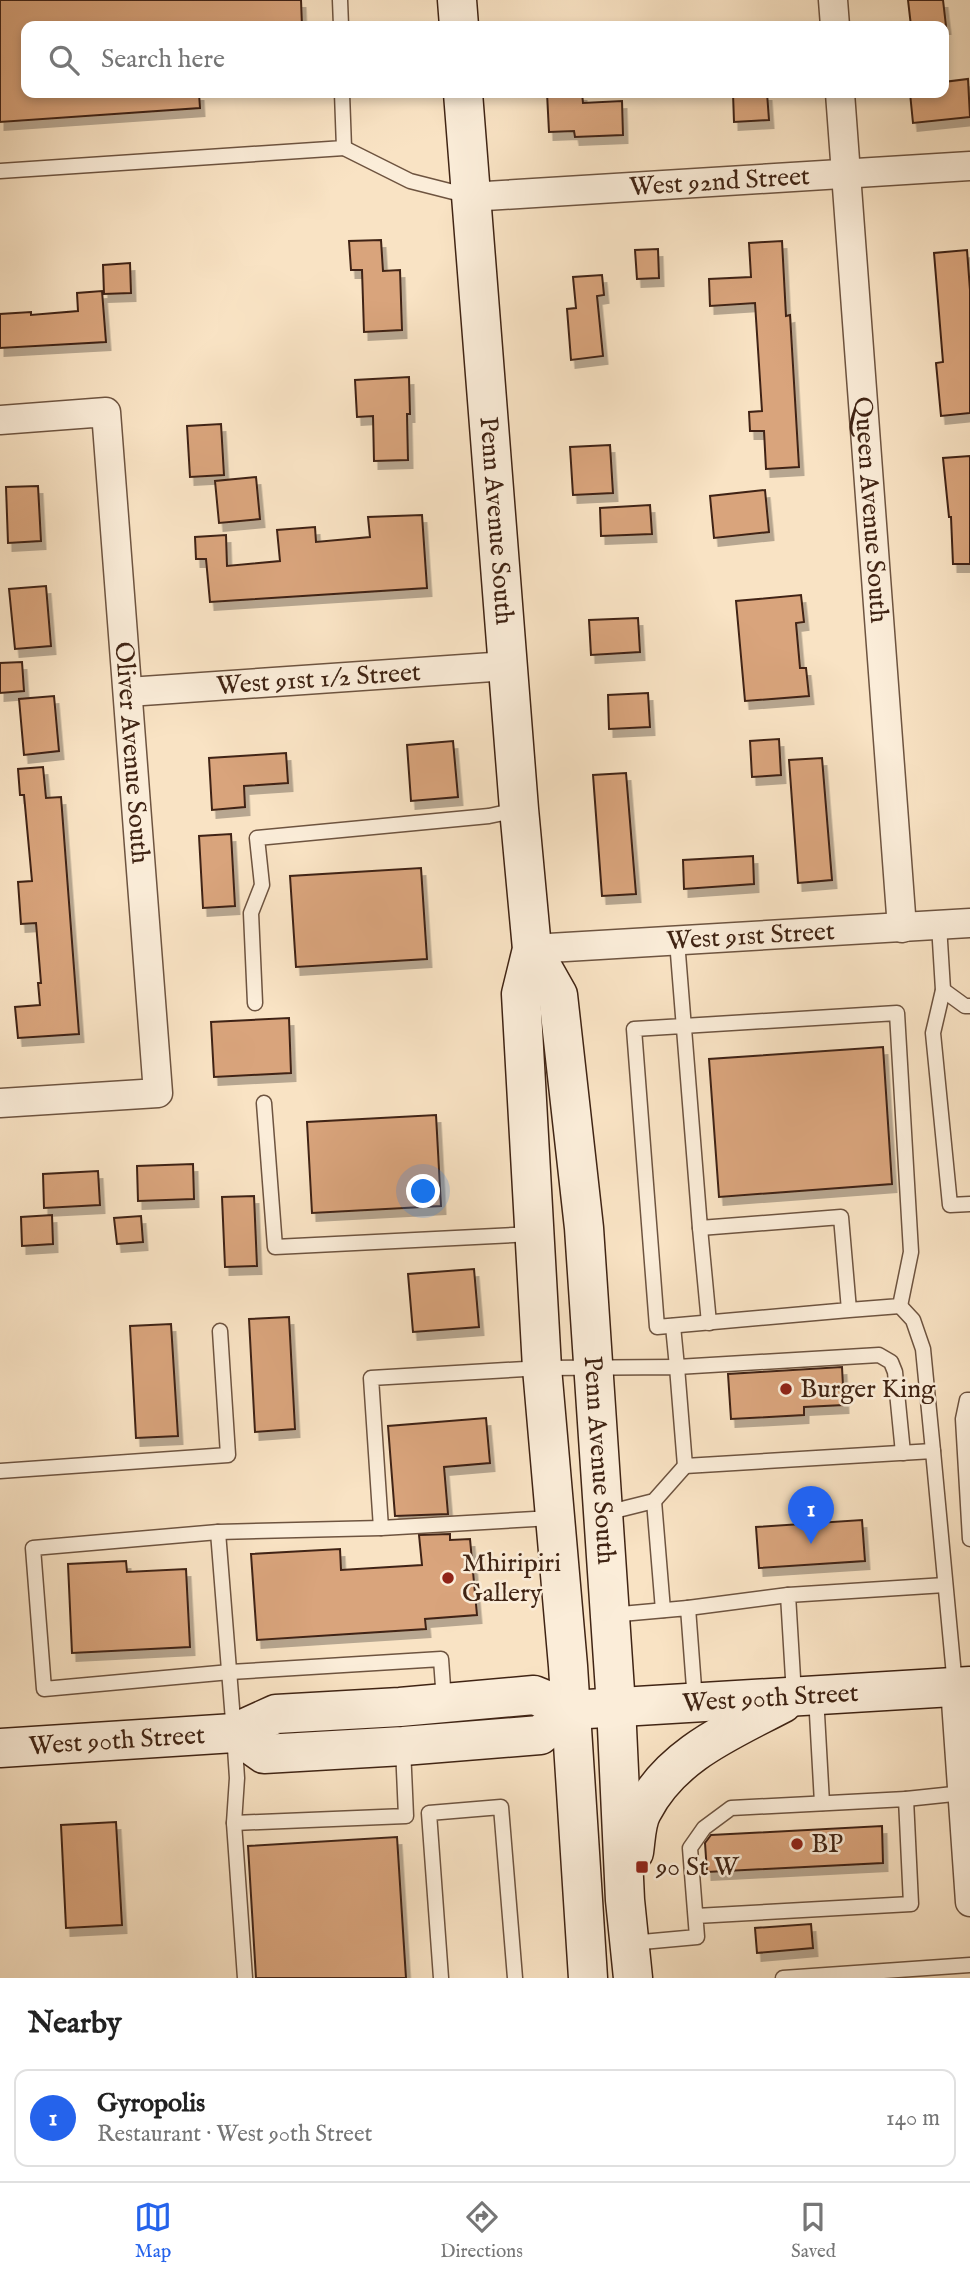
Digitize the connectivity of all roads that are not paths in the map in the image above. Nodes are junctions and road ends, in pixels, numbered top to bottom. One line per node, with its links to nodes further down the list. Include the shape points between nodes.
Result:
1 (340, 0): 4 (lane)
2 (457, 0): 5 (main road)
3 (833, 0): 6 (street)
4 (341, 21)
5 (458, 21)
6 (835, 21)
7 (342, 98): 10 (lane)
8 (463, 98): 14 (main road, Penn Avenue South)
9 (840, 98): 13 (street, Queen Avenue South)
10 (344, 148): 12 (lane); 14 (lane, via 410,181)
11 (970, 166): 13 (street, West 92nd Street)
12 (0, 171)
13 (846, 173): 14 (street, West 92nd Street); 21 (street, Queen Avenue South)
14 (470, 197): 16 (main road, Penn Avenue South)
15 (0, 420): 17 (street, Oliver Avenue South, via 106,412)
16 (508, 666): 17 (street, West 91st 1/2 Street); 18 (main road, Penn Avenue South)
17 (128, 692): 28 (street, Oliver Avenue South, via 158,1093)
18 (519, 809): 23 (main road, Penn Avenue South); 25 (lane, via 489,816 257,838 262,885 251,913)
19 (970, 923): 20 (street, West 91st Street)
20 (939, 925): 21 (street, West 91st Street); 24 (lane)
21 (902, 928): 22 (street, West 91st Street)
22 (677, 941): 23 (street, West 91st Street); 27 (lane)
23 (532, 949): 32 (main road, Penn Avenue South, via 522,995); 40 (main road, Penn Avenue South, via 558,995)
24 (943, 990): 26 (lane); 30 (lane, via 933,1033 950,1205)
25 (255, 1003)
26 (970, 1006)
27 (684, 1027): 31 (lane); 33 (lane, via 897,1013 911,1252); 36 (lane, via 634,1030 657,1327)
28 (0, 1103)
29 (264, 1103): 32 (lane, via 275,1247)
30 (970, 1204)
31 (700, 1228): 34 (lane, via 841,1217); 35 (lane)
32 (535, 1234): 39 (main road, Penn Avenue South)
33 (900, 1306): 34 (lane); 42 (lane, via 913,1320 923,1349)
34 (849, 1310): 35 (lane)
35 (709, 1323): 36 (lane)
36 (673, 1326): 38 (lane)
37 (220, 1331): 45 (lane, via 228,1455)
38 (677, 1367): 40 (lane); 43 (lane, via 879,1354 891,1362 895,1372); 44 (lane)
39 (542, 1368): 40 (lane); 48 (main road, Penn Avenue South); 49 (lane, via 371,1378)
40 (595, 1369): 47 (main road, Penn Avenue South)
41 (970, 1400): 51 (lane, via 963,1419)
42 (933, 1451): 43 (lane); 52 (lane)
43 (903, 1452): 44 (lane)
44 (685, 1466): 46 (lane)
45 (0, 1471)
46 (654, 1501): 47 (lane); 55 (lane)
47 (603, 1513): 56 (main road, Penn Avenue South)
48 (556, 1518): 49 (lane); 63 (main road, Penn Avenue South)
49 (380, 1528): 50 (lane)
50 (218, 1532): 57 (lane); 57 (lane, via 33,1548 44,1689)
51 (970, 1539)
52 (945, 1584): 53 (lane); 58 (lane)
53 (788, 1595): 54 (lane); 59 (lane)
54 (688, 1608): 55 (lane); 61 (lane)
55 (663, 1610): 56 (lane)
56 (610, 1616): 62 (main road, Penn Avenue South)
57 (230, 1672): 60 (lane, via 441,1659); 64 (lane)
58 (963, 1687): 59 (main road, West 90th Street); 67 (street)
59 (805, 1696): 61 (main road, West 90th Street); 69 (lane); 73 (main road, via 699,1747 665,1776 641,1812)
60 (444, 1703): 63 (main road, West 90th Street, via 534,1695); 64 (main road, West 90th Street, via 276,1714)
61 (695, 1703): 62 (main road, West 90th Street)
62 (616, 1706): 63 (main road, West 90th Street); 73 (main road, Penn Avenue South)
63 (572, 1710): 65 (main road, West 90th Street, via 540,1735); 82 (main road, Penn Avenue South)
64 (234, 1733): 65 (main road, West 90th Street, via 264,1754); 66 (main road, West 90th Street); 72 (lane)
65 (403, 1746): 71 (lane)
66 (0, 1748)
67 (962, 1793): 68 (lane); 74 (street)
68 (906, 1799): 69 (lane); 75 (lane, via 911,1904)
69 (822, 1803): 75 (lane, via 731,1808 704,1828 690,1848)
70 (429, 1813): 71 (lane); 80 (lane); 81 (lane, via 500,1807)
71 (406, 1816): 72 (lane)
72 (234, 1824): 79 (lane)
73 (625, 1900): 76 (main road, Penn Avenue South)
74 (970, 1902)
75 (696, 1916): 76 (lane, via 698,1937)
76 (631, 1961)
77 (970, 1965): 78 (lane)
78 (915, 1973): 83 (lane)
79 (245, 1978)
80 (441, 1978)
81 (515, 1978)
82 (588, 1978)
83 (783, 1978)

